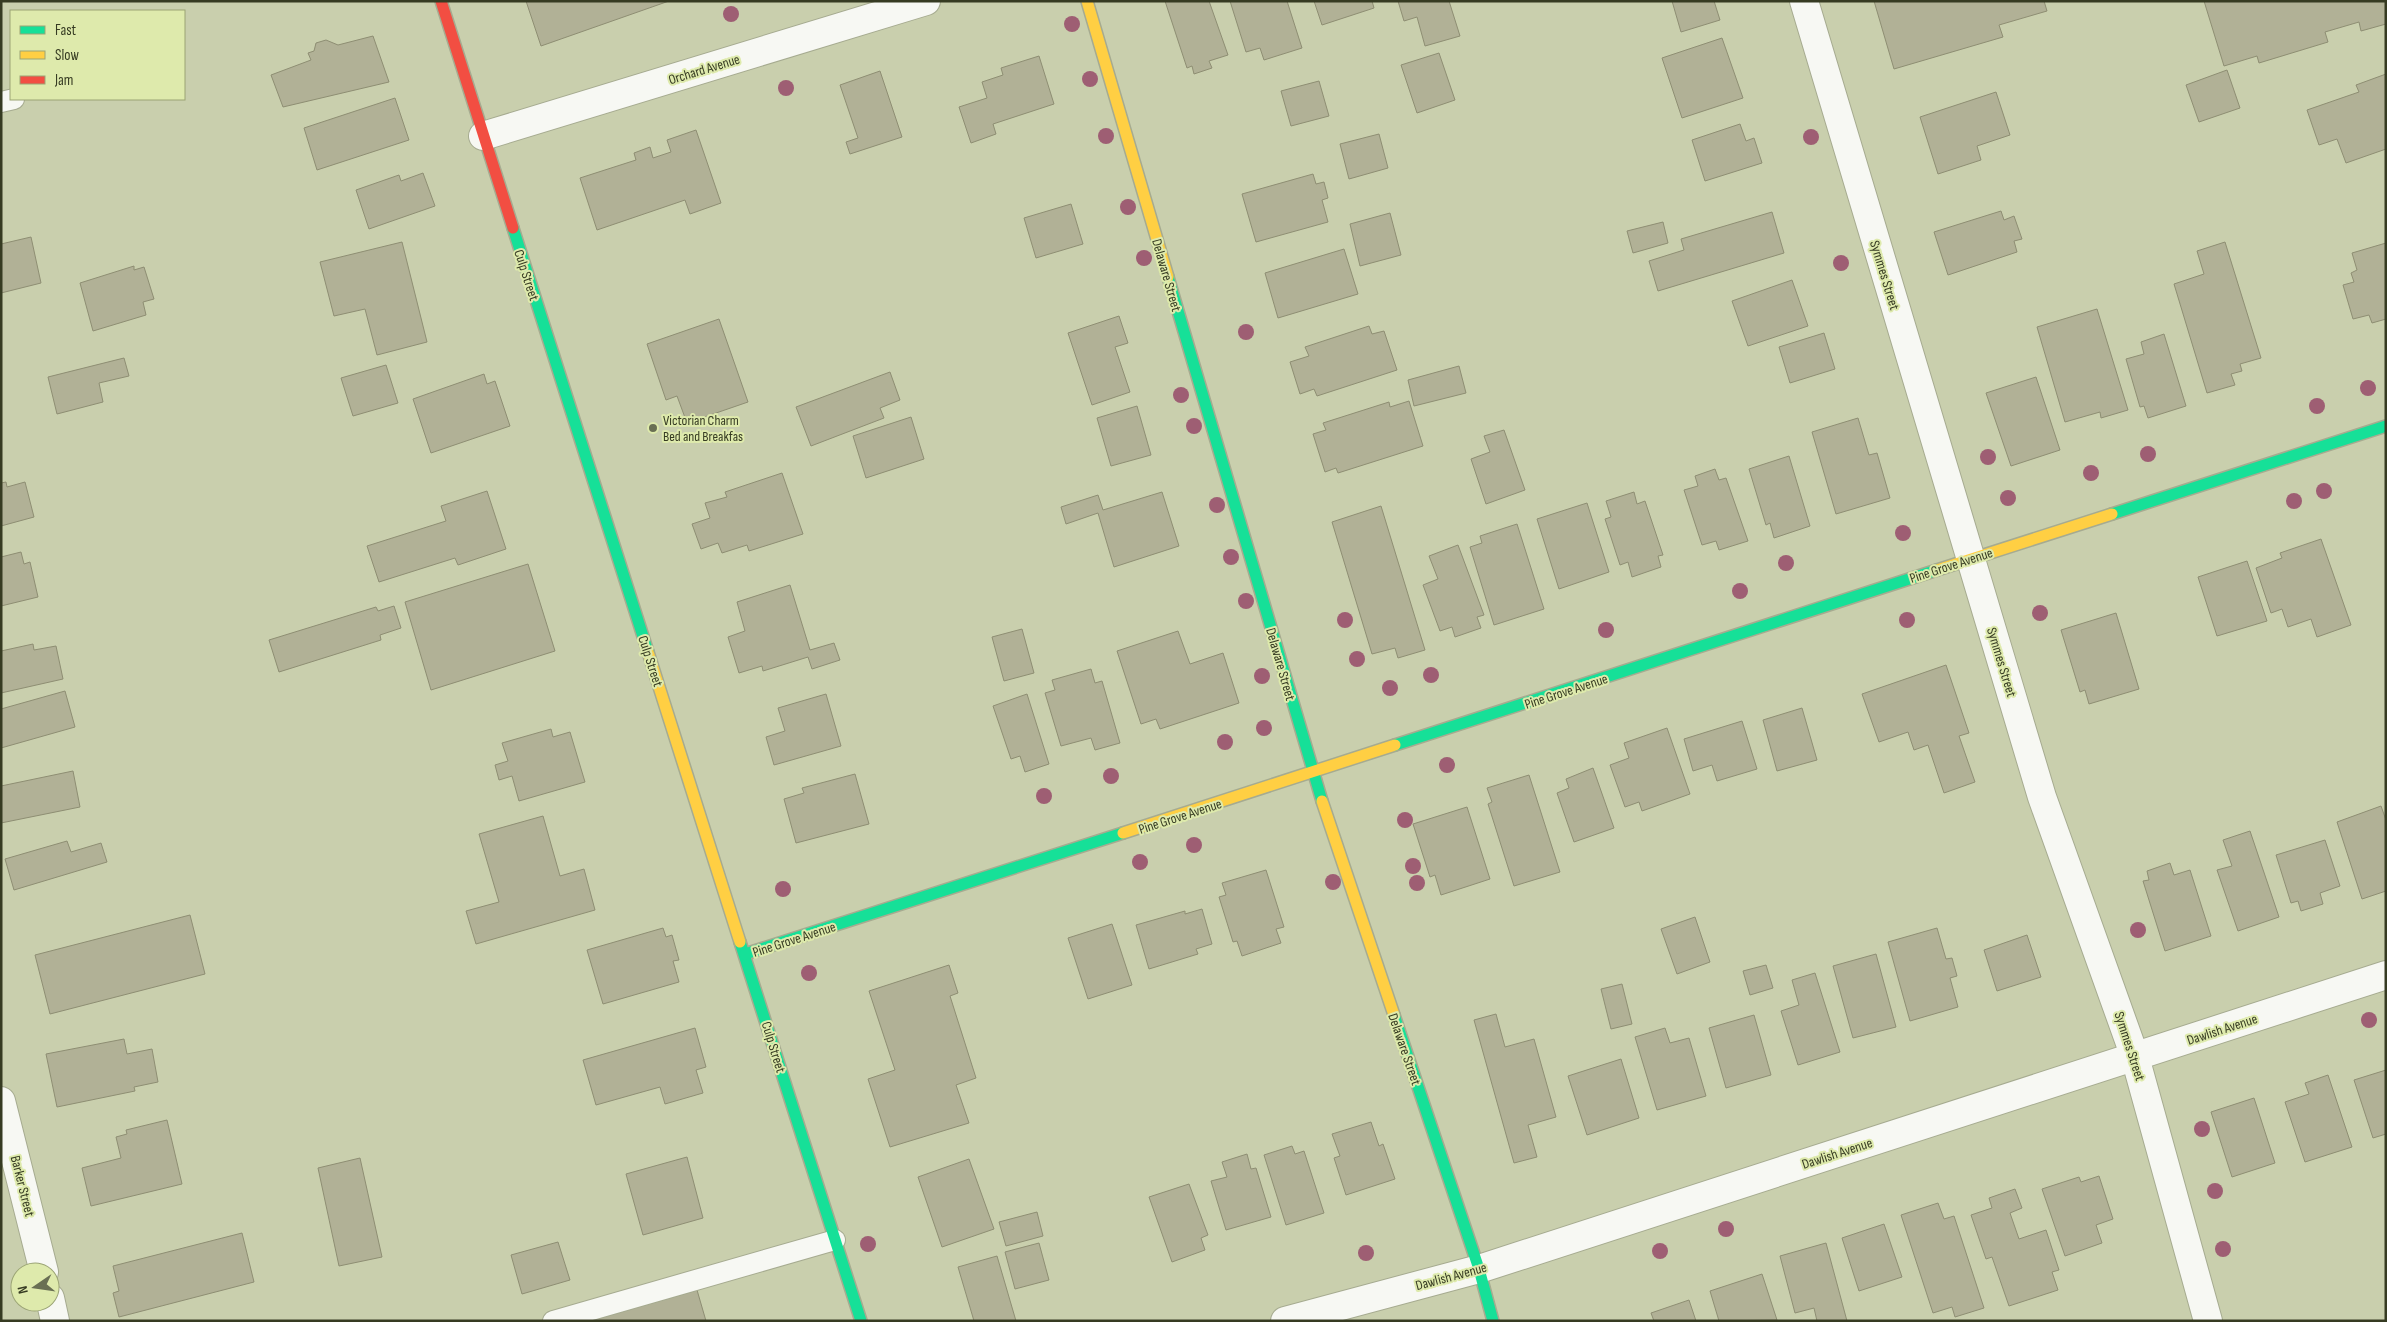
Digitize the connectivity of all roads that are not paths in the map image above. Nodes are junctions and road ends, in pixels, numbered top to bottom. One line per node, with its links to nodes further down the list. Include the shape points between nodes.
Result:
1 (440, 1): 5 (street, Culp Street)
2 (926, 1): 5 (street, Orchard Avenue)
3 (1087, 1): 8 (street, Delaware Street)
4 (1804, 1): 7 (street, Symmes Street)
5 (483, 136): 9 (street, Culp Street)
6 (2386, 426): 7 (street, Pine Grove Avenue)
7 (1970, 559): 8 (street, Pine Grove Avenue); 11 (street, Symmes Street, via 2042,797)
8 (1313, 774): 9 (street, Pine Grove Avenue); 15 (street, Delaware Street)
9 (745, 954): 13 (street, Culp Street)
10 (2386, 975): 11 (street, Dawlish Avenue)
11 (2135, 1057): 15 (street, Dawlish Avenue); 20 (street, Symmes Street)
12 (1, 1101): 14 (street, Barker Street)
13 (835, 1240): 16 (lane); 17 (street, Culp Street)
14 (41, 1262)
15 (1479, 1269): 18 (street, Dawlish Avenue); 19 (street, Delaware Street)
16 (553, 1321)
17 (861, 1321)
18 (1285, 1321)
19 (1493, 1321)
20 (2208, 1321)

